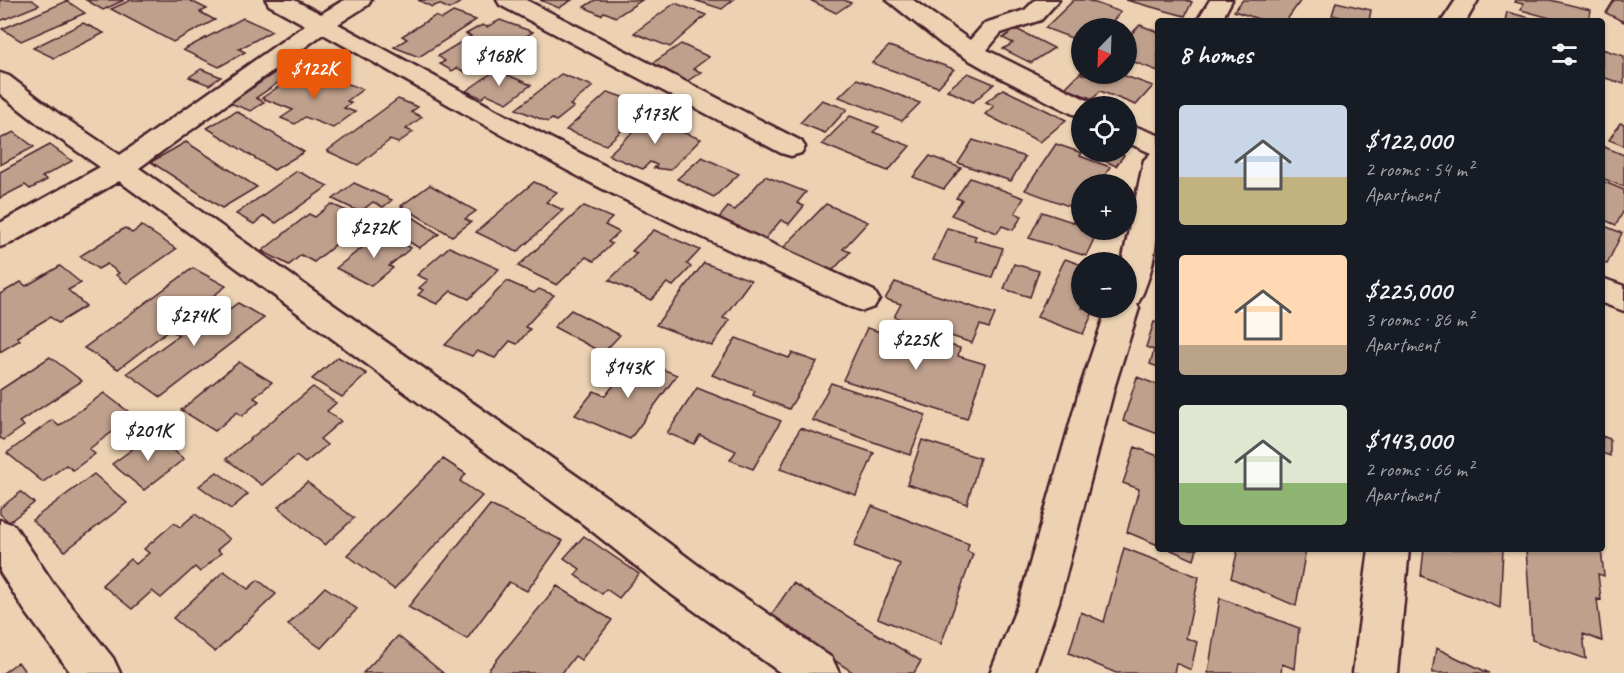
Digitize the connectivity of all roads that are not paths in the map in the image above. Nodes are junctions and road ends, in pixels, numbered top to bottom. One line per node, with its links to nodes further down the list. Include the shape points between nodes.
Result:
1 (277, 0): 10 (street)
2 (360, 0): 10 (street)
3 (508, 0): 16 (street)
4 (898, 0): 11 (street)
5 (1048, 0): 11 (street, via 1033,15 993,28)
6 (1221, 0): 8 (street)
7 (1467, 0): 9 (street)
8 (1211, 18)
9 (1456, 18)
10 (323, 23): 17 (street); 22 (street, via 611,181)
11 (973, 51): 13 (street)
12 (0, 81): 17 (street)
13 (1071, 102)
14 (1137, 136): 15 (street)
15 (1155, 145)
16 (791, 147)
17 (120, 168): 19 (street); 28 (street)
18 (1155, 175): 20 (street)
19 (0, 236)
20 (1137, 262)
21 (1605, 291): 23 (street)
22 (863, 299)
23 (1624, 299)
24 (1120, 318): 29 (street, via 1039,602)
25 (0, 538): 27 (street, via 39,597)
26 (1389, 552): 30 (street)
27 (98, 673)
28 (817, 673)
29 (1012, 673)
30 (1375, 673)

